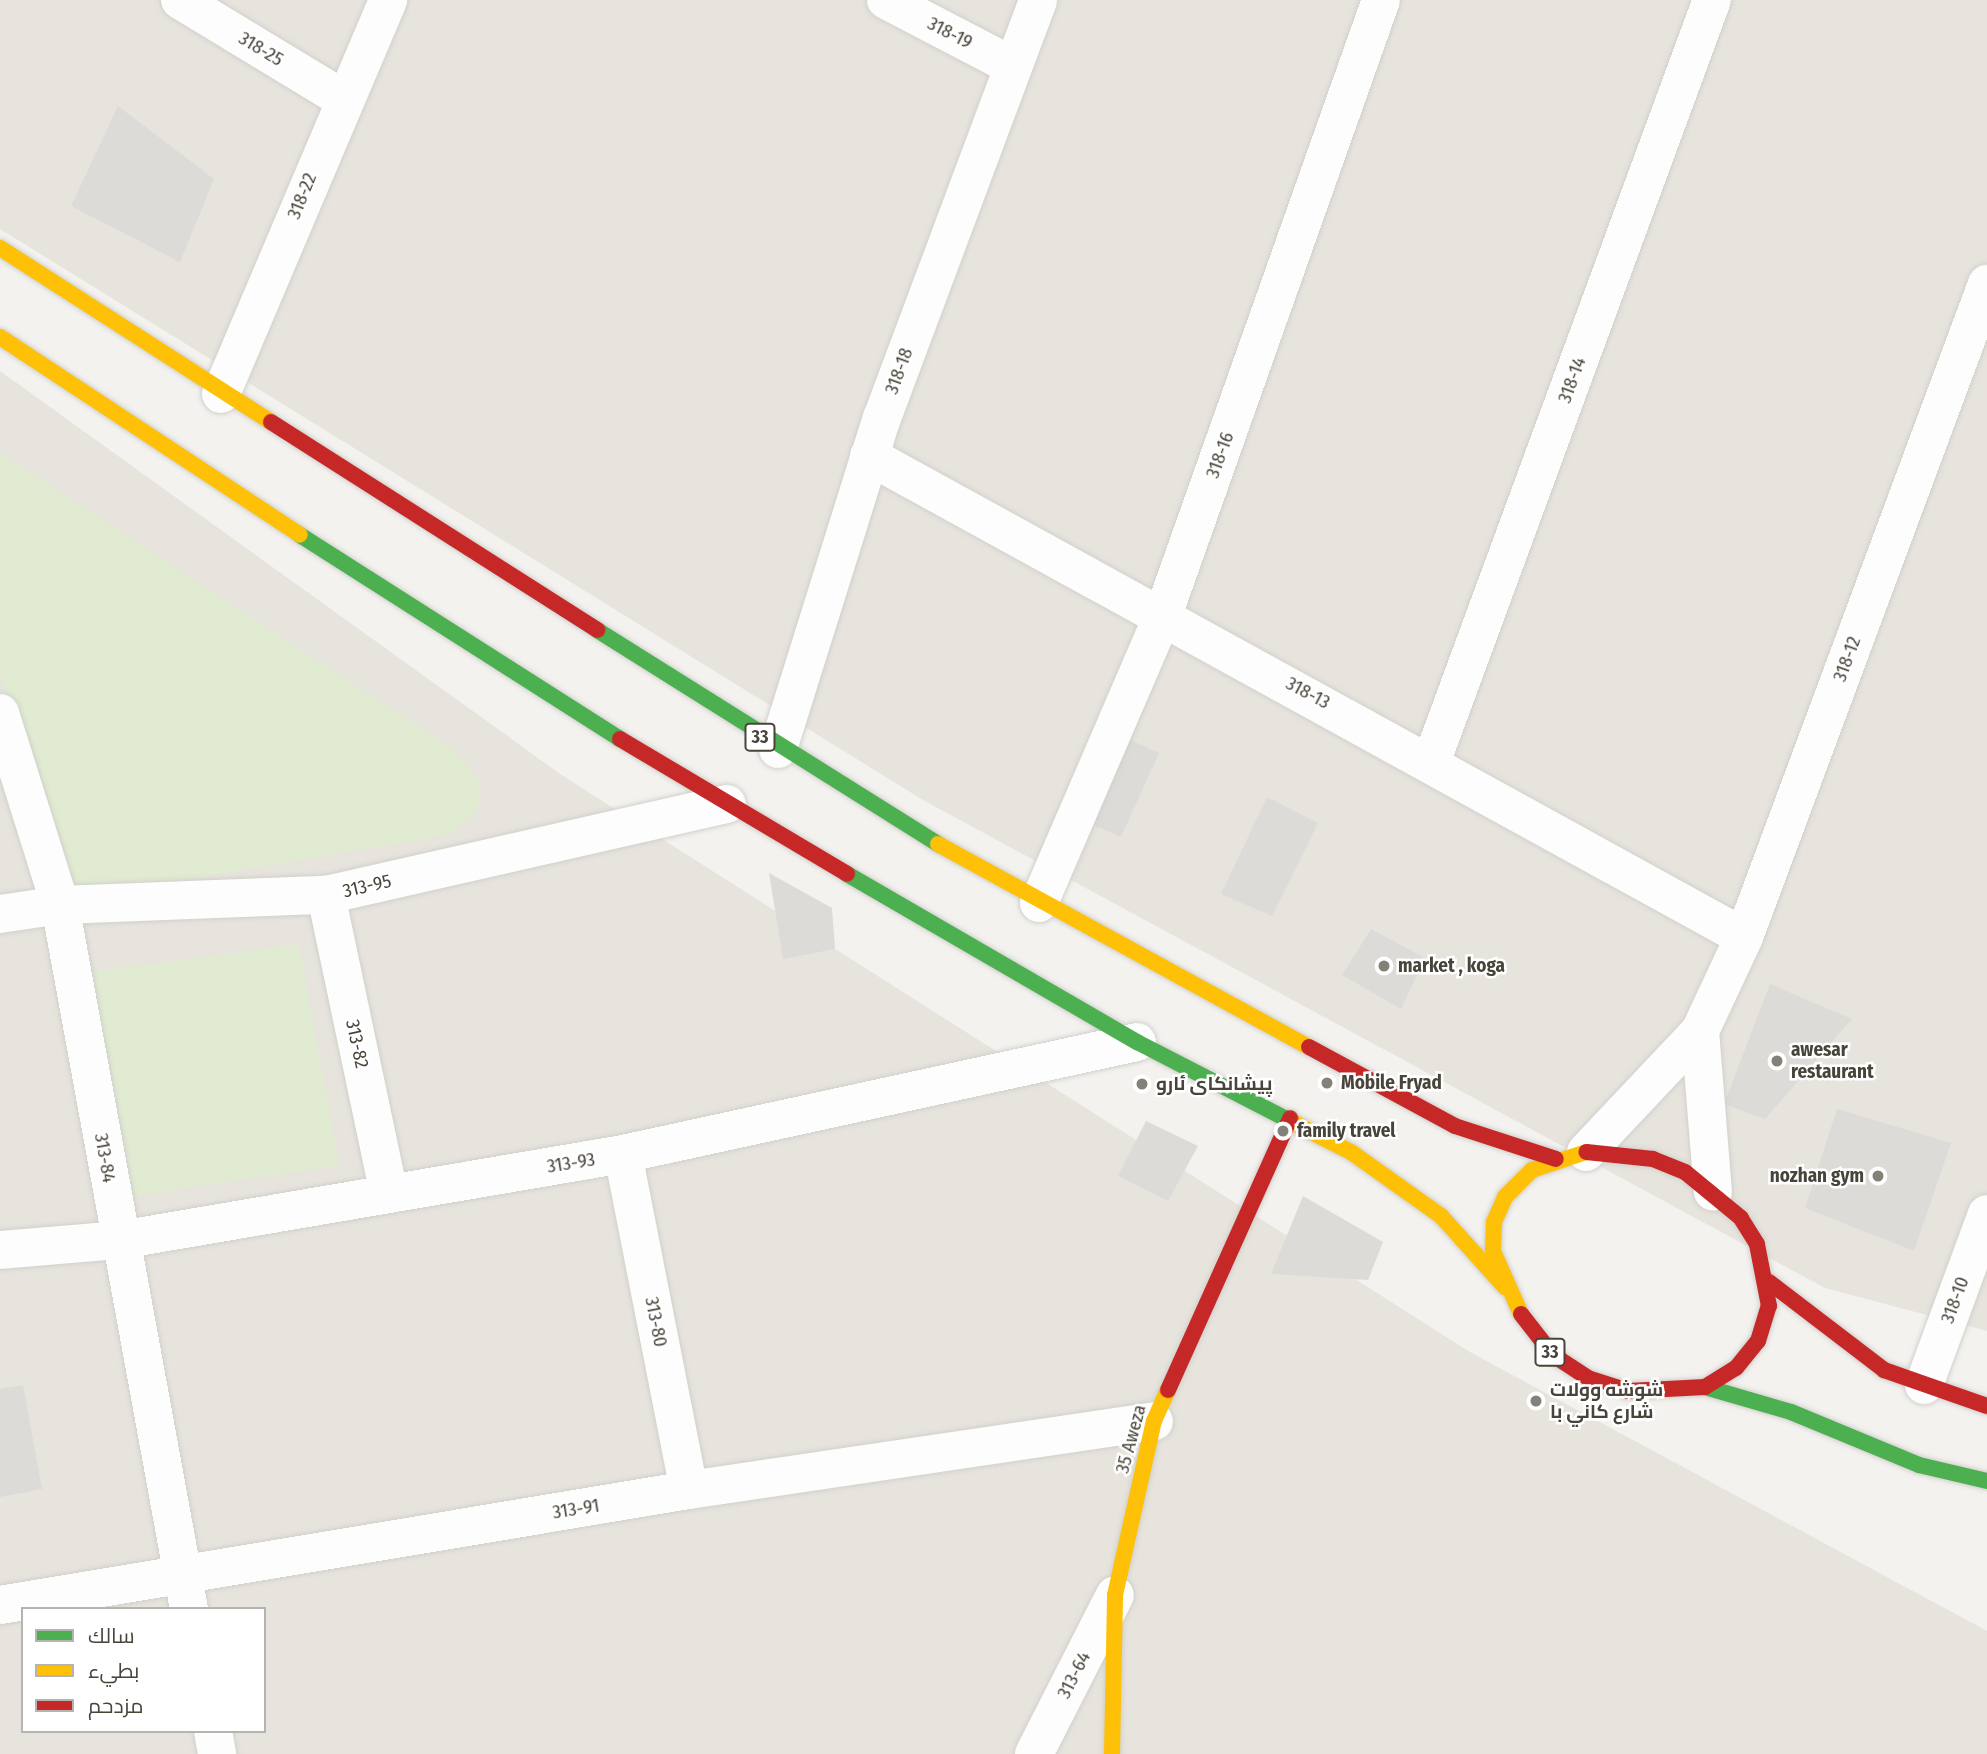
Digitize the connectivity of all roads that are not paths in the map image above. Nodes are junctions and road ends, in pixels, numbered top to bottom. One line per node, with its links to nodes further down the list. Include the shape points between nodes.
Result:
1 (180, 0): 8 (street, 318-25)
2 (388, 0): 8 (street, 318-22)
3 (886, 0): 7 (street, 318-19)
4 (1038, 0): 7 (street, 318-18)
5 (1381, 0): 14 (street, 318-16)
6 (1712, 0): 17 (street, 318-14)
7 (1013, 66): 13 (street, 318-18)
8 (342, 98): 12 (street, 318-22)
9 (0, 248): 12 (main road, 33)
10 (1987, 284): 23 (street, 318-12)
11 (0, 337): 18 (main road, 33, via 475,650)
12 (221, 394): 16 (main road, 33)
13 (869, 456): 14 (street, 318-13); 16 (street, 318-18)
14 (1163, 615): 17 (street, 318-13); 20 (street, 318-16)
15 (0, 713): 21 (street, 313-84)
16 (778, 748): 20 (main road, 33)
17 (1432, 760): 23 (street, 318-13)
18 (727, 804): 19 (street, 313-95); 25 (main road, 33)
19 (326, 895): 21 (street, 313-95); 30 (street, 313-82)
20 (1039, 903): 28 (main road, 33, via 1455,1126)
21 (60, 905): 22 (street, 313-95); 32 (street, 313-84)
22 (0, 914)
23 (1744, 937): 24 (street, 318-12)
24 (1700, 1031): 28 (street, 318-12); 29 (street, 318-12)
25 (1137, 1042): 26 (main road, 33); 27 (street, 313-93)
26 (1290, 1118): 35 (main road, 33, via 1405,1187); 39 (main road, 35 Aweza)
27 (623, 1154): 30 (street, 313-93); 41 (street, 313-80)
28 (1571, 1155): 29 (main road, 33, via 1653,1159); 35 (main road, 33, via 1514,1188 1494,1222 1493,1251)
29 (1713, 1191): 34 (main road, 33, via 1757,1244)
30 (389, 1192): 32 (street, 313-93)
31 (1987, 1214): 36 (street, 318-10)
32 (120, 1240): 33 (street, 313-93); 42 (street, 313-84)
33 (0, 1250)
34 (1769, 1282): 36 (main road, via 1837,1340); 37 (main road, 33, via 1758,1341 1736,1368)
35 (1505, 1287): 37 (main road, 33, via 1525,1324 1553,1355 1588,1377 1628,1391)
36 (1924, 1385): 38 (main road)
37 (1705, 1387): 40 (main road, 33, via 1791,1412 1919,1465)
38 (1987, 1406)
39 (1154, 1421): 41 (street, 313-91); 43 (main road, 35 Aweza)
40 (1987, 1482)
41 (689, 1490): 42 (street, 313-91)
42 (186, 1592): 44 (street, 313-91)
43 (1115, 1595): 47 (street, 313-64); 48 (main road, 35 Aweza)
44 (0, 1605)
45 (213, 1733): 46 (street)
46 (217, 1754)
47 (1034, 1754)
48 (1112, 1754)

